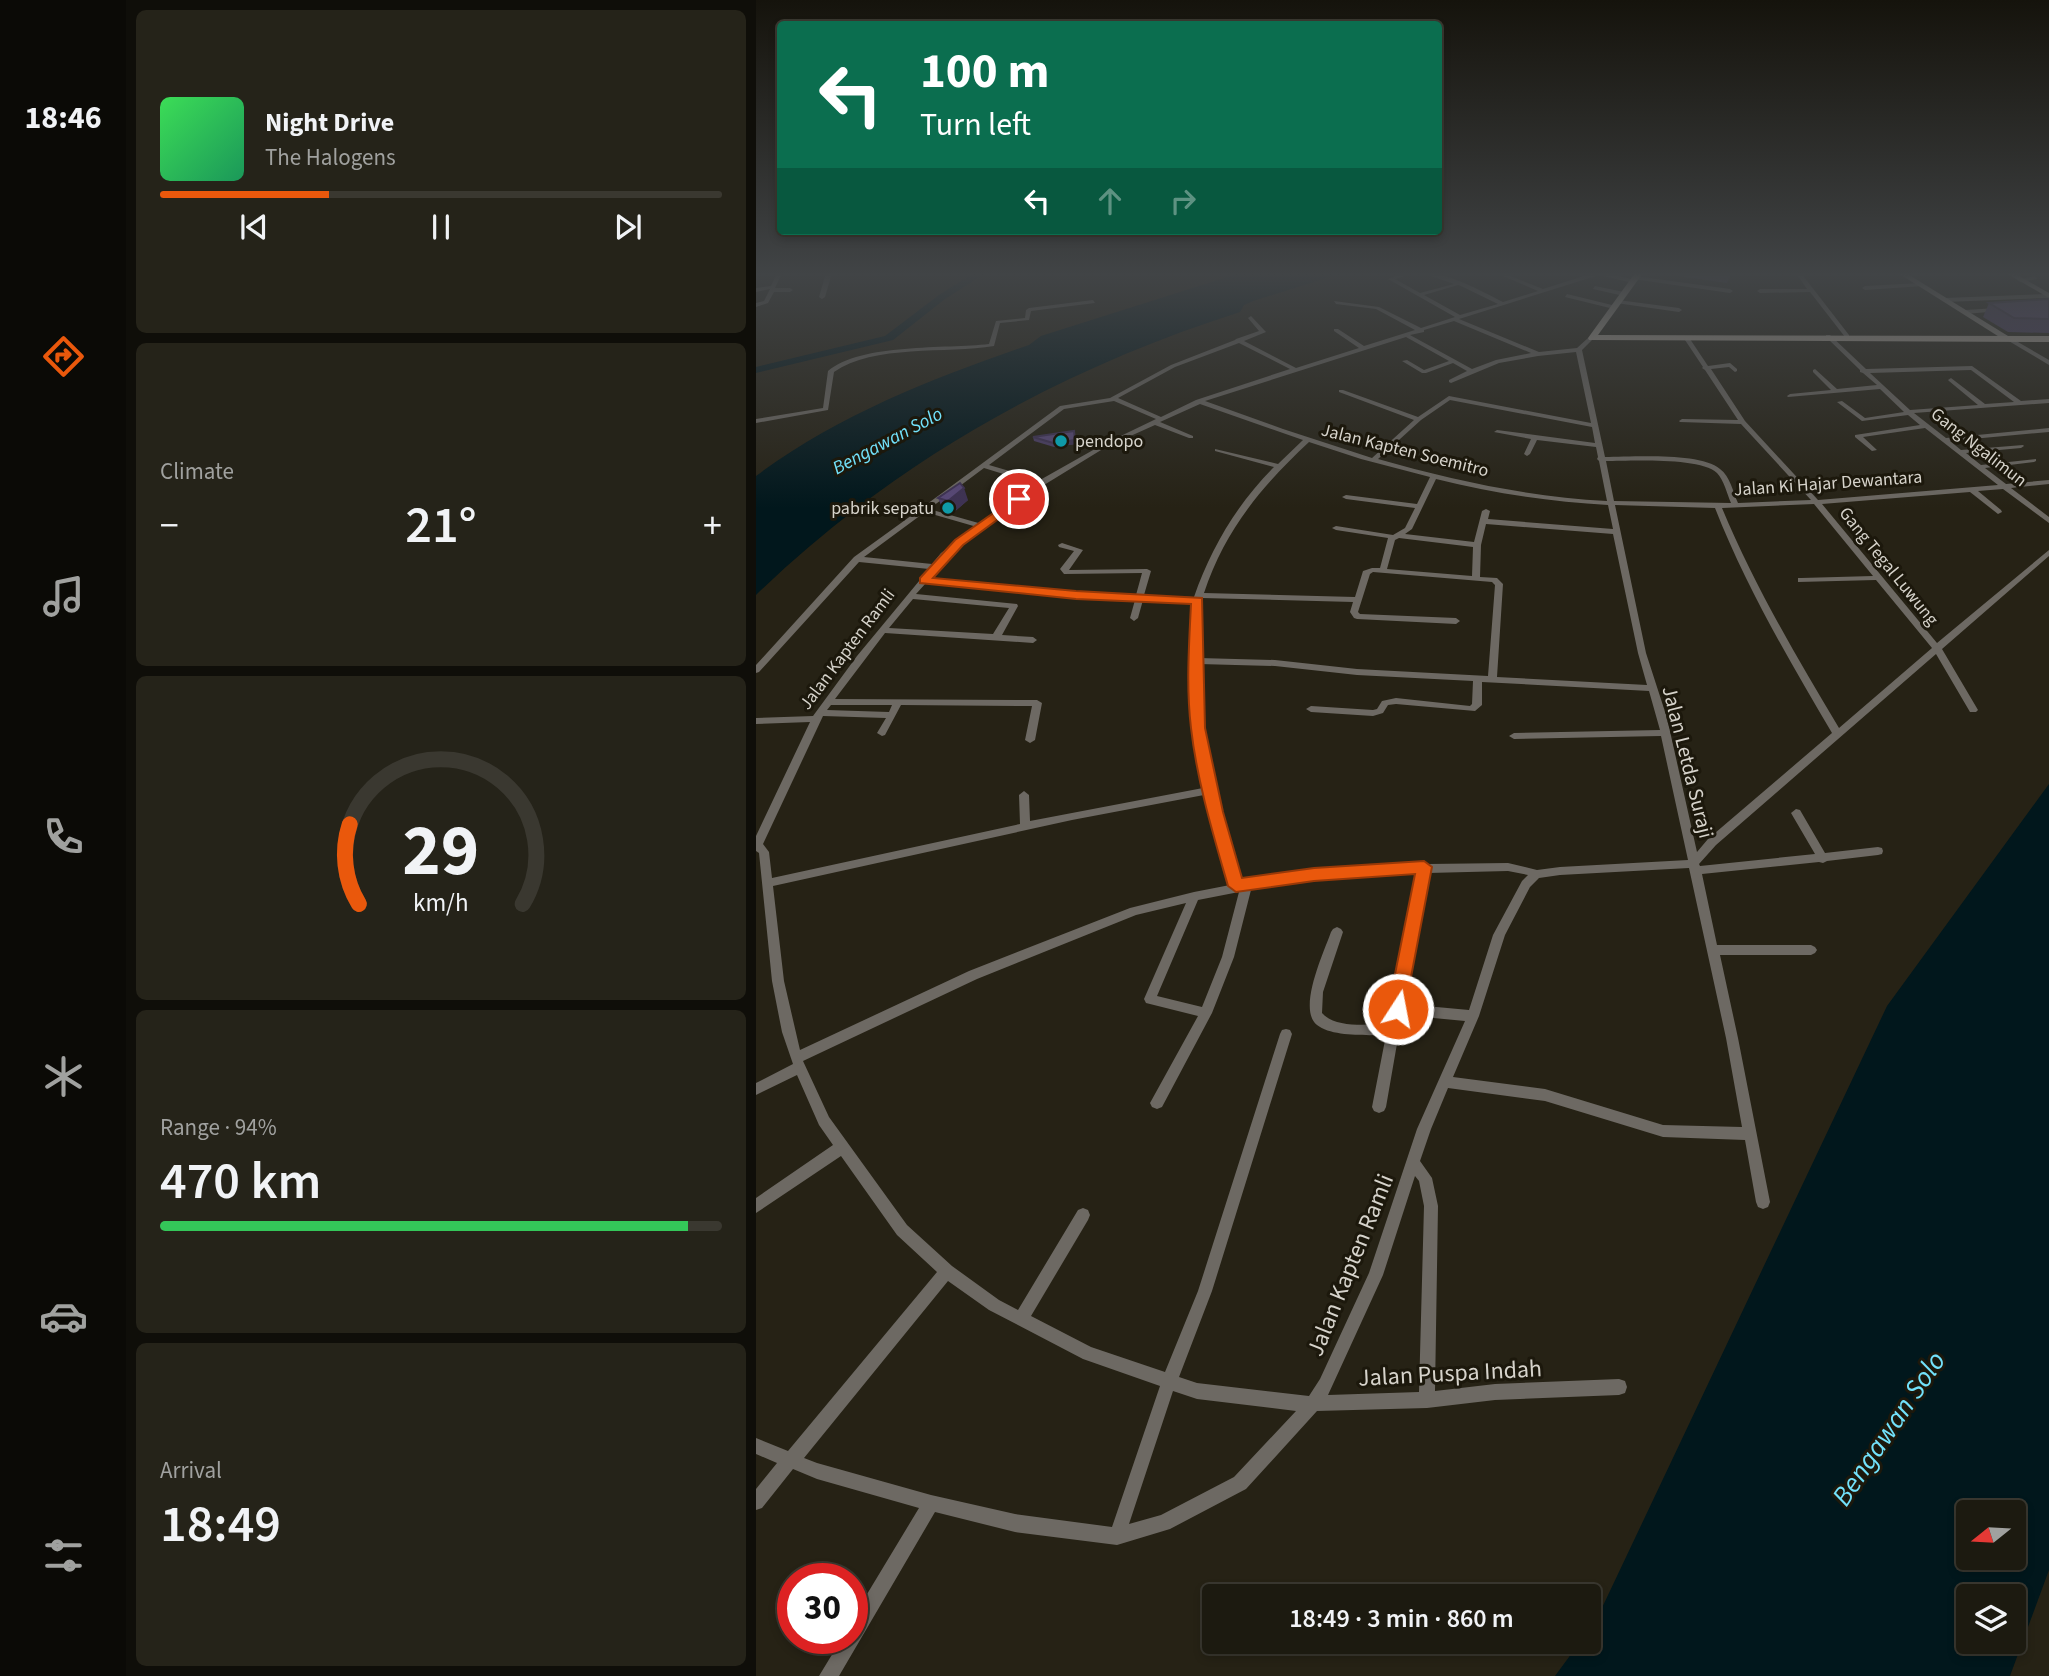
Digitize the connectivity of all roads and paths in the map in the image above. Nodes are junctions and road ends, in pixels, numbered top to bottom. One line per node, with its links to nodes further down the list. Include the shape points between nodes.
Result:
1 (919, 351): 36 (street, via 842,362 831,371 823,411)
2 (1211, 351): 27 (street)
3 (1260, 351): 16 (street)
4 (1358, 351): 16 (street, Jalan Kapten Ramli)
5 (1433, 351): 13 (street)
6 (1532, 351): 11 (street)
7 (1694, 351): 15 (street, Gang Tegal Luwung)
8 (1842, 351): 20 (street, Gang Ngalimun)
9 (2030, 351): 14 (street)
10 (1579, 352): 11 (street); 39 (street, Jalan Letda Suraji)
11 (1538, 354): 18 (street, via 1495,361)
12 (1405, 362): 13 (street, via 1424,372)
13 (1451, 362): 18 (street)
14 (2049, 363)
15 (1705, 368): 17 (street, via 1730,365); 38 (street, Gang Tegal Luwung)
16 (1296, 370): 28 (street, Jalan Kapten Ramli)
17 (1735, 370)
18 (1471, 371): 22 (street)
19 (1815, 371): 25 (street)
20 (1862, 371): 23 (street, Gang Ngalimun); 31 (street, via 1972,368)
21 (1951, 380): 32 (street)
22 (1451, 381)
23 (1880, 387): 25 (street); 33 (street, Gang Ngalimun)
24 (1341, 391): 34 (street)
25 (1835, 391): 26 (street)
26 (1790, 396)
27 (1112, 398): 35 (street); 56 (street, via 1062,407)
28 (1198, 401): 35 (street, Jalan Kapten Ramli); 46 (street, Jalan Kapten Soemitro)
29 (2049, 401): 31 (street)
30 (1840, 402): 33 (street, via 1864,420)
31 (2021, 404): 32 (street)
32 (1984, 406): 33 (street)
33 (1909, 412): 40 (street, Gang Ngalimun)
34 (1419, 419): 39 (street, via 1443,400 1454,398); 54 (street)
35 (1156, 420): 43 (street); 61 (street, Jalan Kapten Ramli)
36 (756, 421)
37 (1682, 421): 38 (street)
38 (1743, 422): 66 (street, Gang Tegal Luwung)
39 (1593, 425): 47 (street, Jalan Letda Suraji)
40 (1926, 426): 45 (street, Gang Ngalimun); 50 (street, via 1857,436)
41 (2049, 430): 45 (street)
42 (1497, 432): 44 (street)
43 (1191, 437)
44 (1535, 438): 47 (street); 52 (street)
45 (1943, 440): 51 (street, Gang Ngalimun)
46 (1306, 441): 54 (street, Jalan Kapten Soemitro); 57 (street)
47 (1597, 445): 53 (street, Jalan Letda Suraji)
48 (2021, 446): 51 (street)
49 (1217, 450): 57 (street)
50 (1874, 450)
51 (1959, 452): 58 (street, Gang Ngalimun)
52 (1527, 454)
53 (1600, 459): 65 (street, Jalan Letda Suraji); 67 (street, via 1713,467)
54 (1373, 460): 59 (street, Jalan Kapten Soemitro)
55 (2034, 460): 58 (street)
56 (982, 465): 61 (street); 70 (street)
57 (1278, 466): 91 (street, via 1237,516)
58 (1980, 467): 62 (street, Gang Ngalimun)
59 (1434, 476): 65 (street, Jalan Kapten Soemitro, via 1534,495); 68 (street)
60 (2049, 482): 62 (street, Jalan Ki Hajar Dewantara)
61 (1041, 483): 75 (street, Jalan Kapten Ramli)
62 (2006, 486): 63 (street, Jalan Ki Hajar Dewantara); 74 (street, Gang Ngalimun)
63 (1971, 489): 66 (street, Jalan Ki Hajar Dewantara); 72 (street)
64 (1346, 497): 68 (street)
65 (1610, 503): 69 (street, Jalan Ki Hajar Dewantara); 77 (street, Jalan Letda Suraji)
66 (1817, 503): 67 (street, Jalan Ki Hajar Dewantara); 85 (street, Gang Tegal Luwung)
67 (1735, 505): 69 (street, Jalan Ki Hajar Dewantara)
68 (1419, 506): 78 (street, via 1408,529)
69 (1718, 506): 113 (street, via 1776,629)
70 (922, 509): 75 (street); 82 (street)
71 (1486, 511): 73 (street)
72 (1998, 512)
73 (1483, 521): 77 (street); 80 (street)
74 (2049, 521)
75 (982, 526): 83 (street, Jalan Kapten Ramli)
76 (1336, 528): 78 (street)
77 (1616, 532): 103 (street, Jalan Letda Suraji)
78 (1396, 536): 80 (street); 84 (street)
79 (1062, 545): 90 (street, via 1079,550 1064,569 1067,572 1147,571)
80 (1477, 545): 86 (street)
81 (2049, 552): 98 (street)
82 (857, 559): 83 (street); 100 (street)
83 (935, 567): 87 (street, Jalan Kapten Ramli)
84 (1383, 571): 86 (street); 92 (street, via 1368,570)
85 (1879, 578): 88 (street); 98 (street, Gang Tegal Luwung)
86 (1476, 579): 102 (street, via 1499,584)
87 (924, 580): 89 (street, Jalan Kapten Ramli); 90 (street)
88 (1801, 580)
89 (911, 596): 95 (street, Jalan Kapten Ramli); 96 (street, via 1014,606)
90 (1137, 598): 91 (street); 93 (street)
91 (1198, 598): 92 (street); 99 (street)
92 (1358, 600): 94 (street, via 1357,616)
93 (1134, 618)
94 (1456, 621)
95 (883, 630): 96 (street); 104 (street, Jalan Kapten Ramli)
96 (996, 637): 97 (street)
97 (1033, 640)
98 (1938, 650): 107 (street, Gang Tegal Luwung); 113 (street)
99 (1195, 661): 101 (street); 116 (street, via 1198,728)
100 (756, 670)
101 (1478, 679): 102 (street); 106 (street, via 1477,705 1472,709 1396,701 1373,713)
102 (1492, 680): 103 (street)
103 (1650, 688): 112 (street, Jalan Letda Suraji)
104 (827, 702): 105 (street); 109 (street, Jalan Kapten Ramli)
105 (898, 702): 108 (street); 115 (street, via 1037,703)
106 (1311, 709)
107 (1973, 710)
108 (892, 715): 109 (street); 111 (street)
109 (818, 716): 110 (street); 120 (street, Jalan Kapten Ramli)
110 (756, 721)
111 (882, 733)
112 (1665, 733): 114 (street); 124 (street, Jalan Letda Suraji)
113 (1838, 735): 124 (street, via 1712,842)
114 (1514, 736)
115 (1030, 740)
116 (1210, 790): 119 (street); 127 (street)
117 (1024, 795): 119 (street)
118 (1796, 813): 122 (street)
119 (1025, 826): 126 (street)
120 (756, 846): 126 (street, Jalan Puspa Indah, via 764,852)
121 (1878, 851): 122 (street)
122 (1823, 859): 124 (street)
123 (1424, 867): 125 (street, via 1514,867); 127 (street); 132 (street)
124 (1694, 868): 125 (street); 130 (street, Jalan Letda Suraji)
125 (1536, 874): 134 (street, Jalan Kapten Ramli, via 1499,935)
126 (767, 883): 137 (street, Jalan Puspa Indah, via 781,1011)
127 (1241, 885): 128 (street); 133 (street, via 1228,957)
128 (1194, 897): 133 (street, via 1150,999); 137 (street, via 1134,911 1015,957)
129 (1337, 932): 135 (street, via 1315,998 1315,1015 1319,1021 1352,1029)
130 (1712, 950): 131 (street); 142 (street, Jalan Letda Suraji)
131 (1811, 950)
132 (1398, 1009): 134 (street); 135 (street)
133 (1206, 1013): 140 (street)
134 (1473, 1016): 138 (street, Jalan Kapten Ramli)
135 (1394, 1029): 141 (street)
136 (1286, 1034): 150 (street, via 1205,1291)
137 (798, 1063): 139 (street); 143 (street, Jalan Puspa Indah, via 824,1121)
138 (1446, 1082): 142 (street, via 1545,1095 1663,1131); 144 (street, Jalan Kapten Ramli, via 1424,1129)
139 (756, 1089)
140 (1157, 1103)
141 (1379, 1107)
142 (1750, 1135): 145 (street, Jalan Letda Suraji)
143 (843, 1146): 146 (street); 148 (street, Jalan Puspa Indah, via 902,1230)
144 (1415, 1165): 152 (street, via 1425,1178 1431,1206); 153 (street, Jalan Kapten Ramli, via 1376,1275)
145 (1763, 1202)
146 (756, 1206)
147 (1083, 1215): 149 (street)
148 (947, 1271): 149 (street, Jalan Puspa Indah); 155 (street)
149 (1021, 1319): 150 (street, Jalan Puspa Indah, via 1088,1354)
150 (1170, 1382): 153 (street, Jalan Puspa Indah, via 1197,1391); 158 (street)
151 (1619, 1387): 152 (street, Jalan Puspa Indah)
152 (1427, 1400): 153 (street, Jalan Puspa Indah)
153 (1314, 1403): 158 (street, Jalan Kapten Ramli, via 1240,1483 1164,1523)
154 (756, 1446): 155 (street, Jalan Kapten Ramli)
155 (790, 1461): 156 (street); 157 (street, Jalan Kapten Ramli)
156 (756, 1502)
157 (931, 1503): 158 (street, Jalan Kapten Ramli, via 1015,1523); 159 (street)
158 (1117, 1536)
159 (868, 1610)
160 (842, 1654): 161 (street)
161 (828, 1676)

